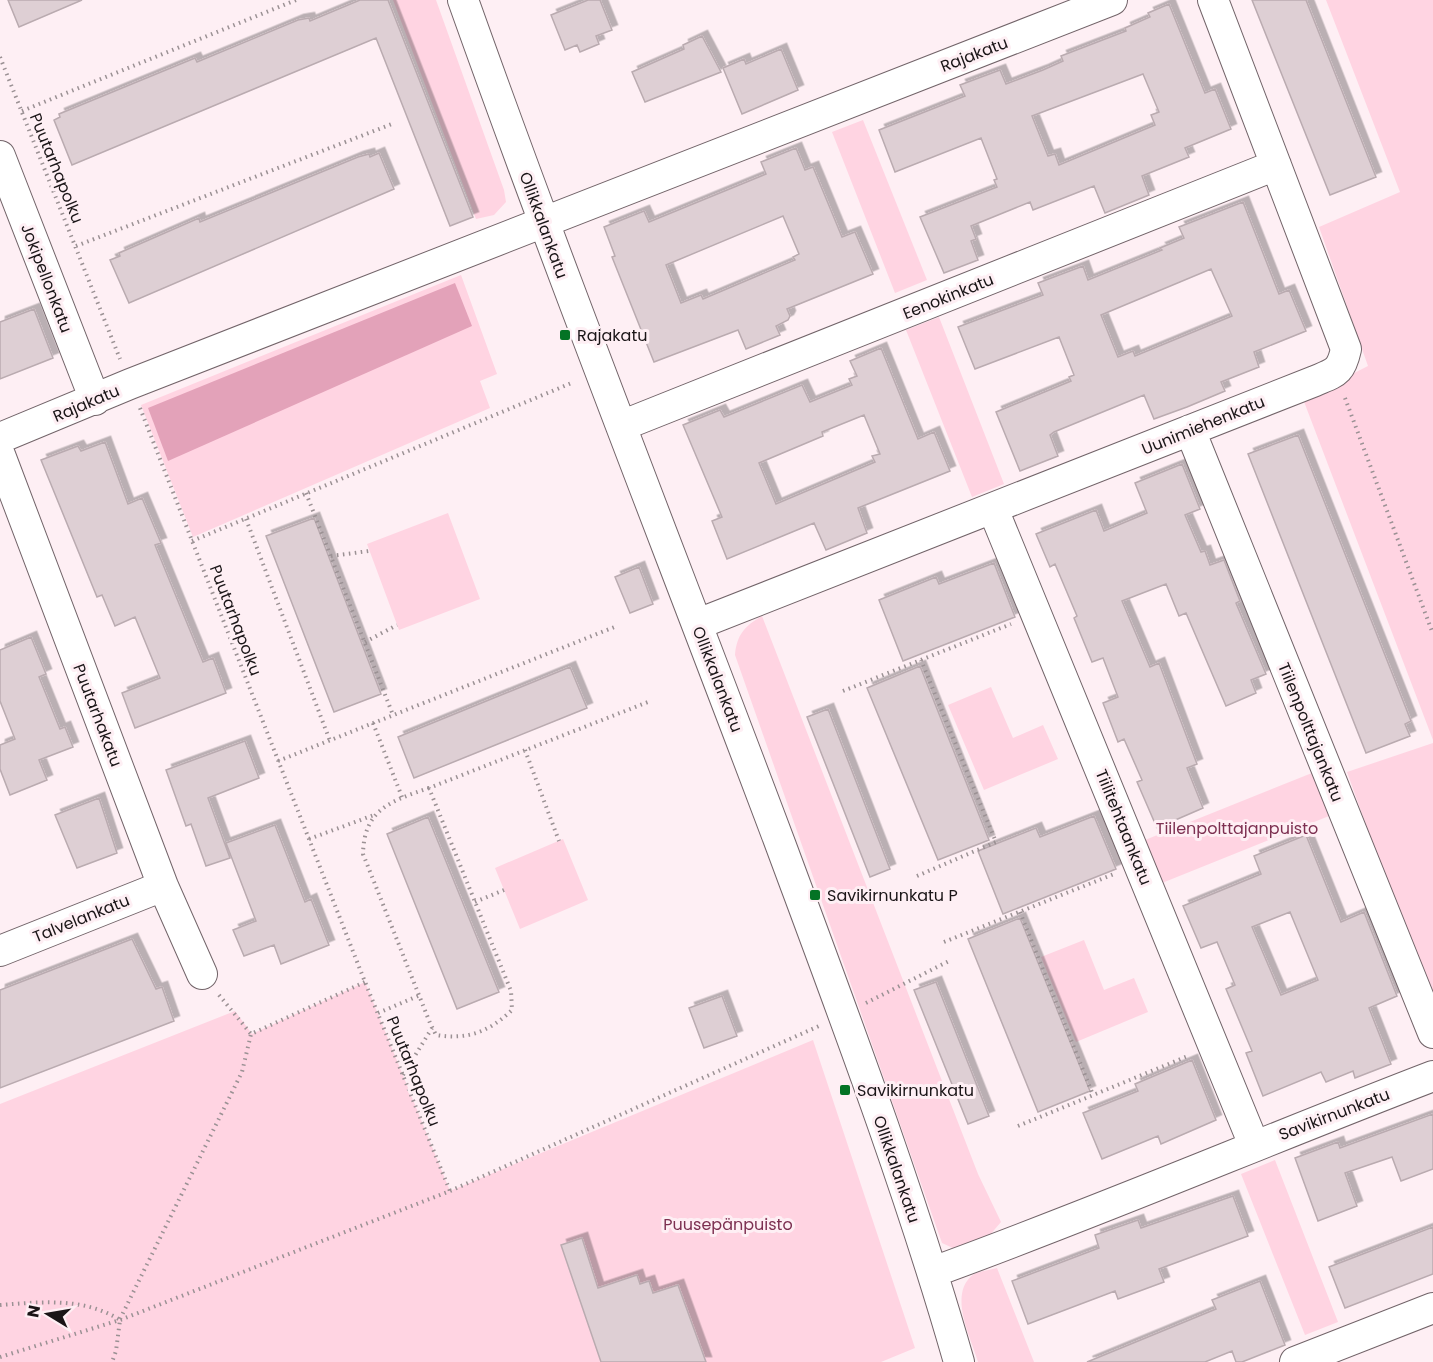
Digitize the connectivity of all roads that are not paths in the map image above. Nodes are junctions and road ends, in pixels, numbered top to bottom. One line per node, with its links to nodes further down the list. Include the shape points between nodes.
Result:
1 (463, 0): 6 (street, Ollikkalankatu)
2 (1112, 0): 6 (street, Rajakatu)
3 (1213, 0): 5 (street)
4 (0, 156): 7 (street, Jokipellonkatu)
5 (1276, 165): 8 (street, Eenokinkatu); 9 (street, Uunimiehenkatu, via 1346,349 1342,365 1335,373)
6 (542, 223): 7 (street, Rajakatu); 8 (street, Ollikkalankatu)
7 (94, 400): 10 (street, Rajakatu)
8 (621, 426): 13 (street, Ollikkalankatu)
9 (1190, 430): 12 (street, Uunimiehenkatu); 17 (street, Tiilenpolttajankatu)
10 (0, 438)
11 (0, 455): 14 (street, Puutarhakatu)
12 (993, 509): 13 (street, Uunimiehenkatu); 19 (street, Tiilitehtaankatu)
13 (698, 624): 20 (street, Ollikkalankatu, via 844,1014)
14 (163, 886): 15 (street, Talvelankatu); 16 (street, Puutarhakatu)
15 (0, 951)
16 (202, 974)
17 (1433, 1033)
18 (1433, 1076): 19 (street, Savikirnunkatu)
19 (1254, 1145): 20 (street, Savikirnunkatu, via 1058,1227)
20 (933, 1272): 22 (street, Ollikkalankatu)
21 (1433, 1308): 23 (street)
22 (959, 1362)
23 (1295, 1362)

